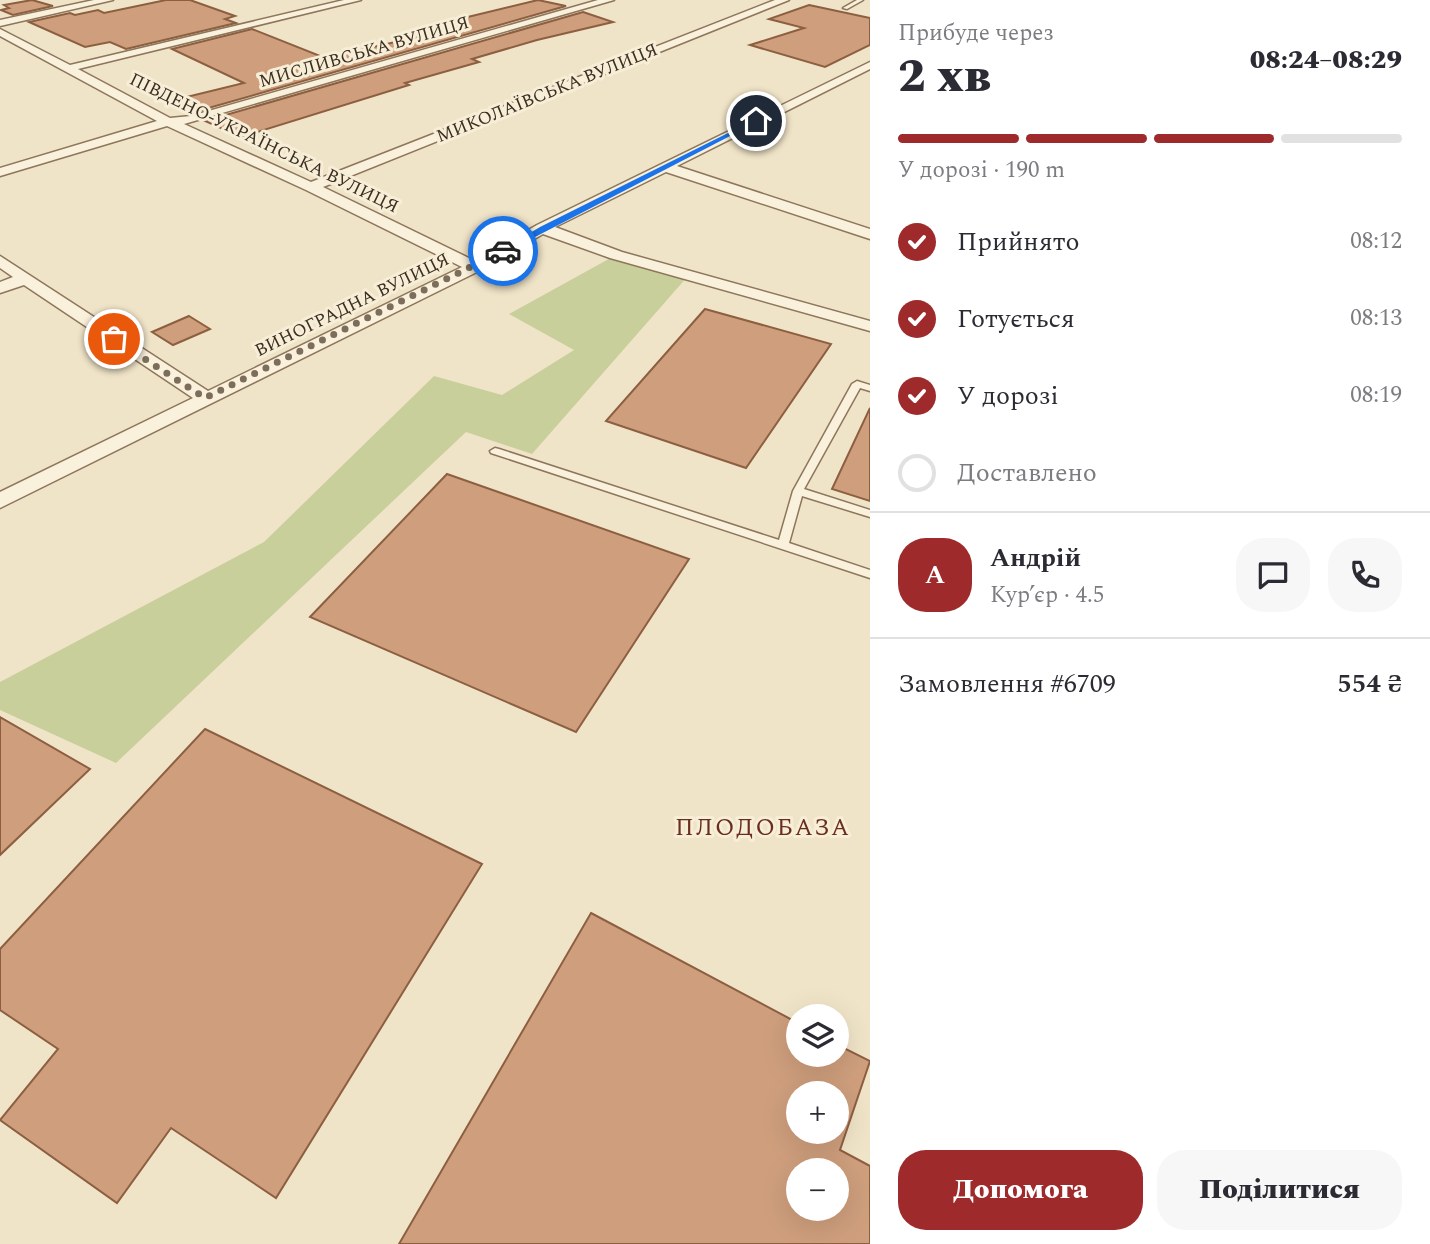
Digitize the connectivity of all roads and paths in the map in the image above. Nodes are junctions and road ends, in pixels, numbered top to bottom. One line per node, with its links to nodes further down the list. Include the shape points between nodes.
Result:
1 (108, 0): 7 (street)
2 (356, 0): 10 (street)
3 (609, 0): 11 (street, МИСЛИВСЬКА ВУЛИЦЯ, via 192,120)
4 (784, 0): 14 (street, МИКОЛАЇВСЬКА ВУЛИЦЯ)
5 (861, 0): 6 (lane)
6 (845, 8)
7 (0, 23)
8 (0, 32): 10 (street, ПІВДЕНО-УКРАЇНСЬКА ВУЛИЦЯ)
9 (870, 65): 12 (street, ВИНОГРАДНА ВУЛИЦЯ)
10 (70, 68): 11 (street, ПІВДЕНО-УКРАЇНСЬКА ВУЛИЦЯ)
11 (168, 122): 13 (street, МИСЛИВСЬКА ВУЛИЦЯ); 14 (street, ПІВДЕНО-УКРАЇНСЬКА ВУЛИЦЯ)
12 (665, 167): 15 (street, ВИНОГРАДНА ВУЛИЦЯ); 16 (street)
13 (0, 172)
14 (311, 187): 18 (street, ПІВДЕНО-УКРАЇНСЬКА ВУЛИЦЯ)
15 (542, 228): 18 (street, ВИНОГРАДНА ВУЛИЦЯ); 21 (street, via 616,256)
16 (870, 234)
17 (0, 261): 19 (street)
18 (475, 267): 23 (street, ВИНОГРАДНА ВУЛИЦЯ)
19 (24, 279): 20 (street); 23 (street)
20 (0, 288)
21 (870, 326)
22 (870, 388): 25 (lane, via 857,384)
23 (205, 398): 26 (street, ВИНОГРАДНА ВУЛИЦЯ)
24 (495, 451): 28 (lane)
25 (798, 491): 27 (lane); 28 (lane)
26 (0, 501)
27 (870, 514)
28 (783, 545): 29 (lane)
29 (870, 574)

